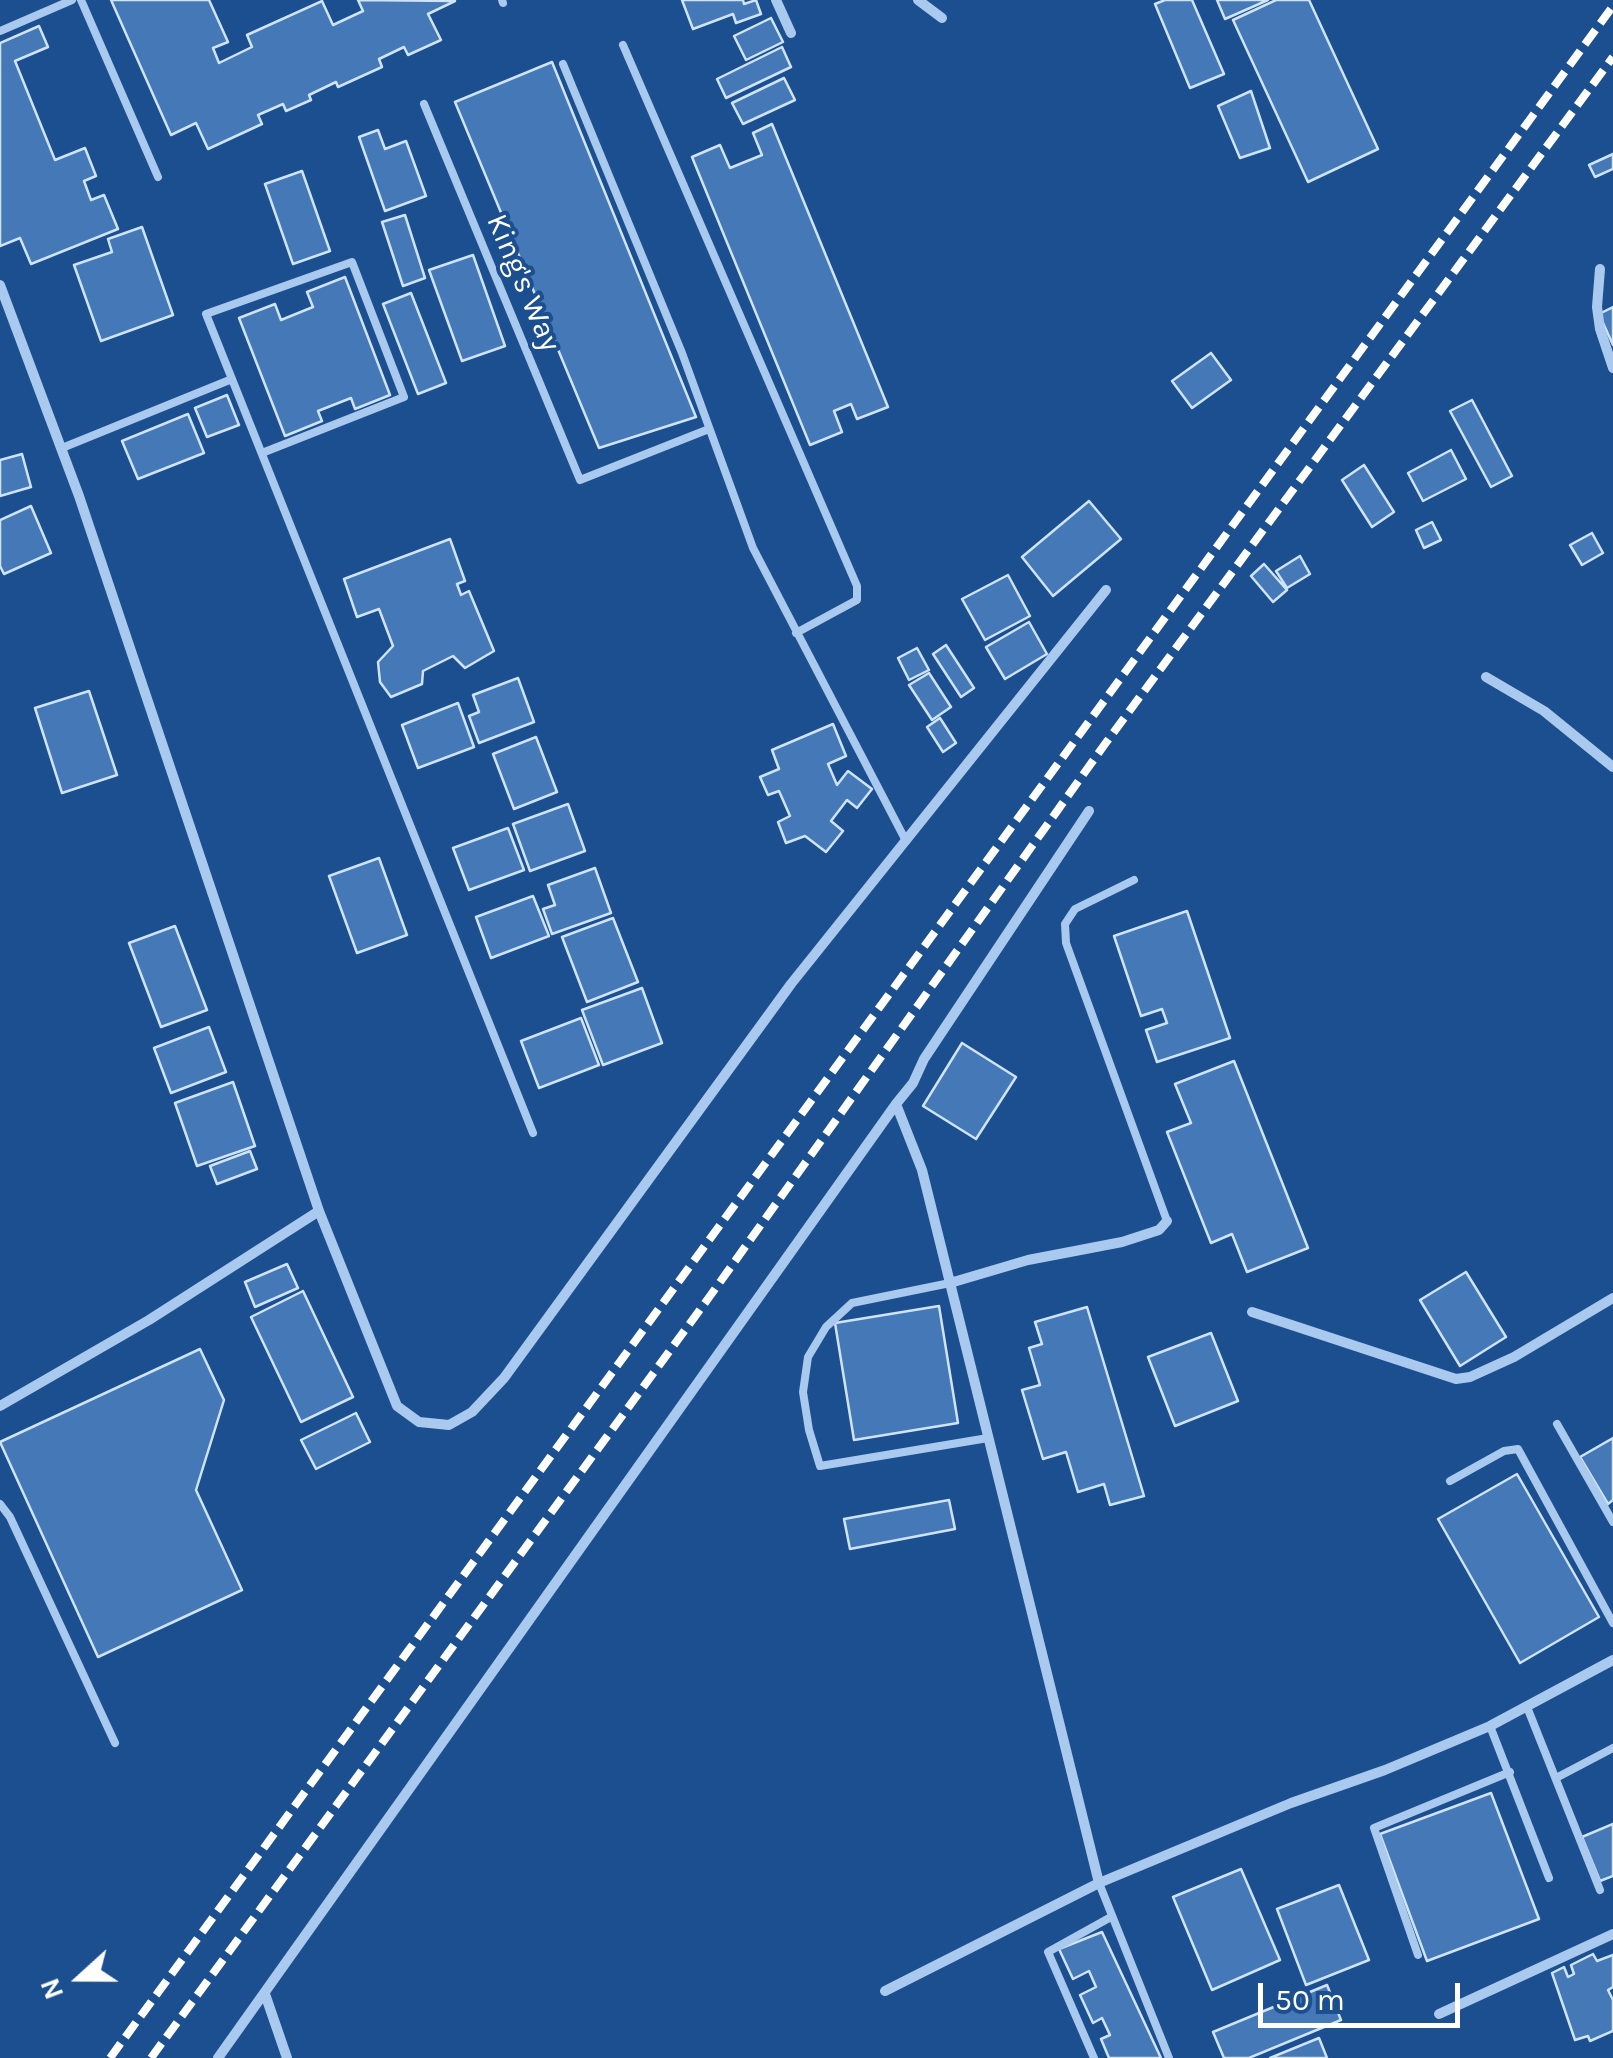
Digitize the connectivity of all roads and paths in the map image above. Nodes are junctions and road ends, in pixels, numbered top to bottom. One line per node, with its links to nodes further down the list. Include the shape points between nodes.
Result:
1 (72, 0): 6 (lane)
2 (82, 0): 11 (lane)
3 (776, 0): 7 (street)
4 (918, 0): 5 (street)
5 (942, 18)
6 (0, 31)
7 (790, 32)
8 (623, 45): 20 (lane, via 858,586 857,600)
9 (563, 64): 16 (lane)
10 (424, 104): 16 (lane, King's Way, via 580,480)
11 (158, 177)
12 (1600, 269): 14 (street, via 1597,306)
13 (0, 286): 17 (street)
14 (1613, 368)
15 (232, 379): 17 (lane); 18 (lane); 18 (lane, via 206,314 352,262 404,397)
16 (710, 429): 20 (lane, via 753,548)
17 (62, 448): 28 (street)
18 (262, 453): 27 (lane)
19 (1106, 590): 24 (street)
20 (796, 633): 24 (lane)
21 (1486, 677): 22 (street, via 1544,711)
22 (1613, 767)
23 (1089, 811): 26 (street)
24 (906, 841): 28 (street, via 791,984 504,1378 472,1412 449,1425 419,1422 397,1406)
25 (1134, 880): 29 (lane, via 1074,909 1064,924)
26 (896, 1104): 30 (street, via 922,1170); 54 (street)
27 (534, 1133)
28 (319, 1211): 33 (street)
29 (1168, 1221): 30 (street, via 1122,1242)
30 (950, 1283): 35 (street); 35 (lane, via 852,1303 826,1327 808,1357 802,1392 809,1430 820,1466)
31 (1613, 1298): 32 (street, via 1514,1356 1456,1379)
32 (1252, 1312)
33 (0, 1406)
34 (1557, 1424): 38 (lane)
35 (988, 1438): 48 (street)
36 (1450, 1481): 39 (lane, via 1518,1449)
37 (0, 1504): 43 (lane)
38 (1613, 1522)
39 (1613, 1623)
40 (1613, 1660): 41 (street)
41 (1527, 1706): 42 (street); 46 (lane)
42 (1490, 1726): 45 (lane); 48 (street)
43 (115, 1743)
44 (1613, 1748): 46 (lane)
45 (1510, 1772): 47 (lane); 52 (lane, via 1374,1828)
46 (1556, 1778): 49 (lane)
47 (1549, 1878)
48 (1099, 1883): 50 (lane); 53 (street)
49 (1600, 1890)
50 (1111, 1917): 58 (lane, via 1048,1952); 59 (lane)
51 (1613, 1934): 55 (street)
52 (1418, 1955)
53 (885, 1991)
54 (265, 1994): 56 (street); 57 (street)
55 (1439, 2014)
56 (218, 2058)
57 (287, 2058)
58 (1094, 2058)
59 (1168, 2058)

